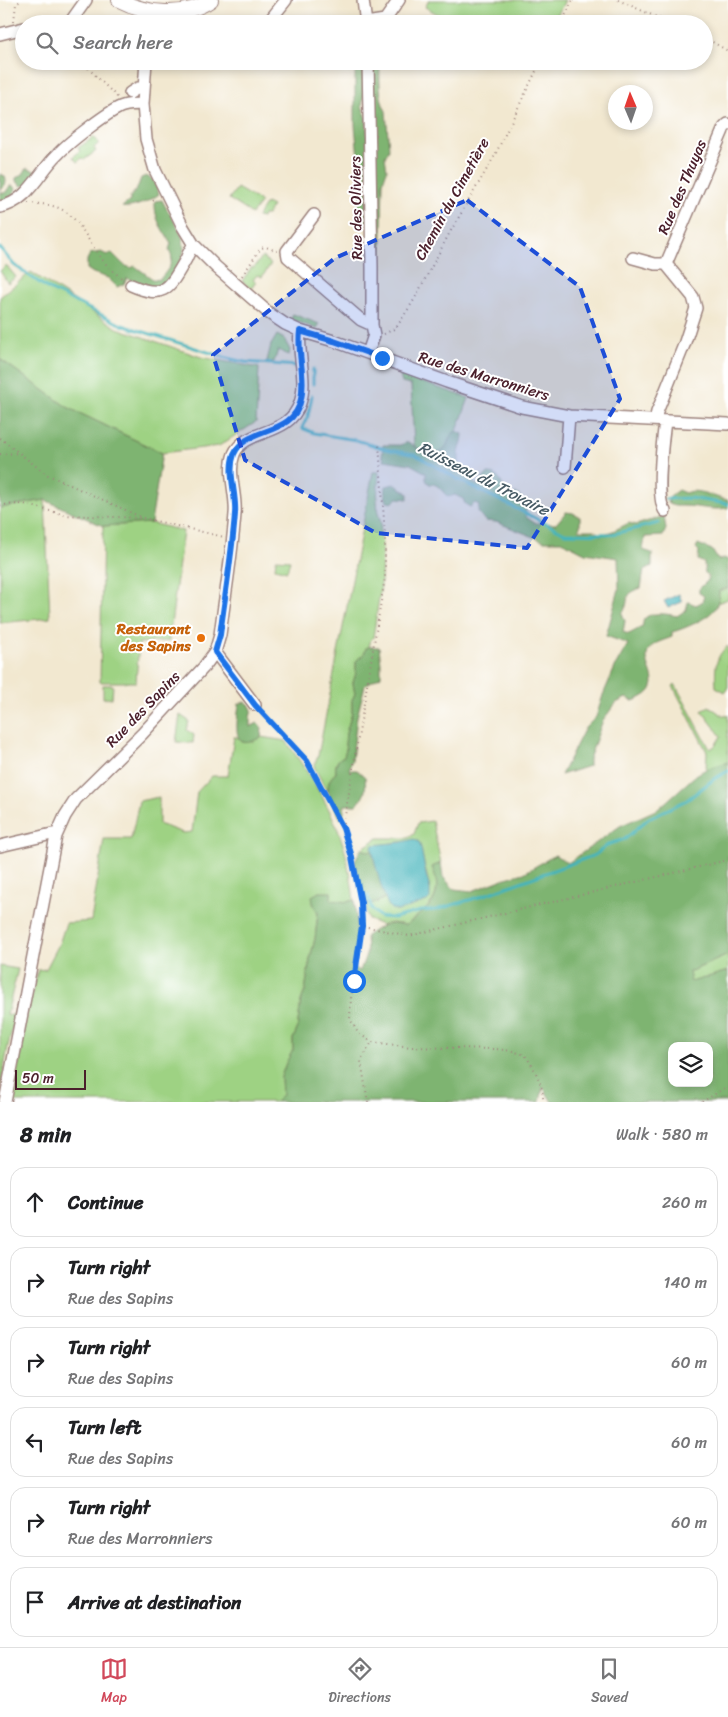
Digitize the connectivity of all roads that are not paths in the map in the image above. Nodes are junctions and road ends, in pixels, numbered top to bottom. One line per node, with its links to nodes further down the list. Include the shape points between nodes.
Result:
1 (86, 0): 9 (street)
2 (119, 0): 8 (main road)
3 (130, 0): 8 (main road)
4 (211, 0): 8 (main road, via 186,10 164,12)
5 (286, 0): 11 (street)
6 (363, 0): 12 (street)
7 (399, 0): 13 (street)
8 (143, 8): 10 (street)
9 (75, 15)
10 (143, 15)
11 (274, 15)
12 (365, 15)
13 (388, 15)
14 (15, 28): 15 (street)
15 (0, 34)
16 (145, 70): 18 (street, Rue des Marronniers)
17 (368, 70): 29 (street, Rue des Oliviers)
18 (144, 88): 19 (street); 20 (street, Rue des Marronniers)
19 (130, 93)
20 (142, 104): 22 (street, via 122,106 83,133 58,154 19,200); 24 (street, Rue des Marronniers, via 152,161)
21 (728, 124): 26 (street, Rue des Thuyas)
22 (0, 207)
23 (314, 215): 29 (street, via 286,254)
24 (194, 245): 27 (street, via 174,280 162,291 147,292); 28 (street, Rue des Marronniers, via 270,314)
25 (634, 258): 26 (street)
26 (666, 264): 32 (street, via 693,297 696,308 657,412)
27 (130, 284)
28 (300, 331): 30 (street, Rue des Marronniers); 36 (street, Rue des Sapins, via 303,387 298,409 280,426 246,440 233,456 236,512)
29 (376, 332): 30 (street, Rue des Oliviers)
30 (368, 353): 31 (street, Rue des Marronniers, via 522,407)
31 (569, 416): 32 (street, Rue des Marronniers); 34 (street)
32 (660, 421): 33 (street, Rue des Marronniers); 35 (street, via 660,492)
33 (728, 424)
34 (565, 467)
35 (665, 511)
36 (215, 652): 37 (street); 38 (street, Rue des Sapins, via 173,701 76,799)
37 (255, 705)
38 (56, 836): 39 (street, via 52,834); 40 (street, Rue des Sapins)
39 (0, 846)
40 (5, 1102)

